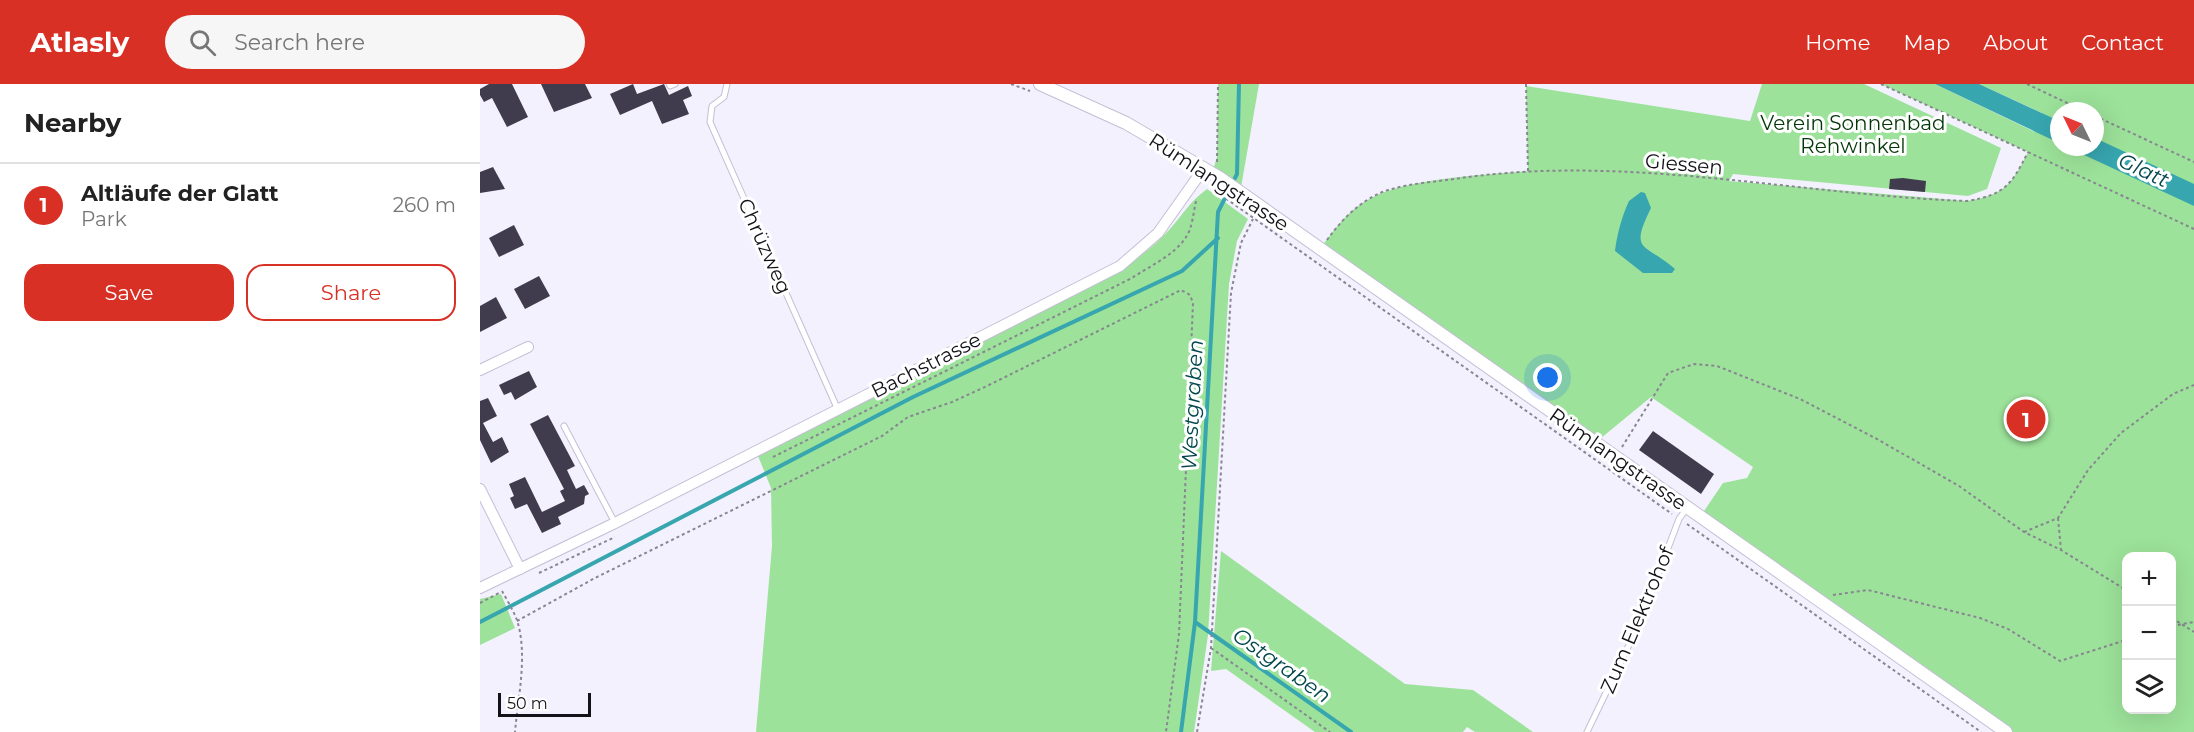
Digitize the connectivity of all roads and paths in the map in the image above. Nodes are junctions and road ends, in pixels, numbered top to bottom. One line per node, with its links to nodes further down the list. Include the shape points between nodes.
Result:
1 (669, 84): 2 (lane)
2 (675, 84)
3 (727, 84): 23 (lane, Chrüzweg, via 724,97 712,106 710,122)
4 (1040, 84): 14 (street, Rümlangstrasse, via 1126,123)
5 (1218, 84): 14 (path, via 1217,157)
6 (1526, 84): 13 (path)
7 (1881, 84): 11 (path)
8 (2027, 84): 9 (path)
9 (2065, 102)
10 (2104, 120): 12 (path)
11 (2028, 152): 13 (path, Giessen, via 2013,182 1990,197 1967,201 1633,173); 18 (path)
12 (2194, 162)
13 (1528, 171): 19 (path, Giessen, via 1385,191 1364,201)
14 (1212, 173): 16 (street, Rümlangstrasse); 23 (street, Bachstrasse, via 1158,233 1120,266)
15 (1215, 191): 17 (path)
16 (1261, 208): 17 (path); 25 (street, Rümlangstrasse)
17 (1253, 219): 29 (path); 45 (path, via 1241,243 1231,293)
18 (2194, 229)
19 (1330, 235)
20 (528, 347): 21 (street)
21 (480, 370)
22 (2194, 384): 28 (path, via 2173,394 2121,433 2088,470)
23 (838, 410): 30 (street, Bachstrasse)
24 (564, 426): 30 (lane)
25 (1616, 458): 27 (street, Rümlangstrasse); 31 (path, via 1668,373 1694,363 1717,366 1800,399 1877,438 1959,486)
26 (480, 489): 33 (street)
27 (1687, 508): 29 (lane, Zum Elektrohof); 37 (street, Rümlangstrasse)
28 (2058, 518): 31 (path); 32 (path)
29 (1679, 519): 50 (lane, Zum Elektrohof, via 1640,622); 51 (path)
30 (615, 523): 33 (street, Bachstrasse)
31 (2024, 532): 32 (path)
32 (2061, 550): 35 (path)
33 (520, 569): 34 (street, Bachstrasse)
34 (497, 580): 36 (street, Bachstrasse); 38 (path)
35 (2122, 587)
36 (480, 588)
37 (1815, 597): 44 (path, via 1868,590 1897,596 1999,626 2060,661); 52 (street, Rümlangstrasse)
38 (517, 621): 46 (path, via 521,657); 47 (path, via 595,578 882,436 908,417 989,385 1181,290 1190,295 1193,303 1179,634)
39 (2176, 621): 41 (path)
40 (2194, 622): 41 (path)
41 (2181, 624): 42 (path); 43 (path)
42 (2176, 625)
43 (2194, 632)
44 (2122, 641)
45 (1211, 648): 48 (path); 49 (path)
46 (515, 732)
47 (1166, 732)
48 (1197, 732)
49 (1330, 732)
50 (1587, 732)
51 (1980, 732)
52 (2007, 732)

